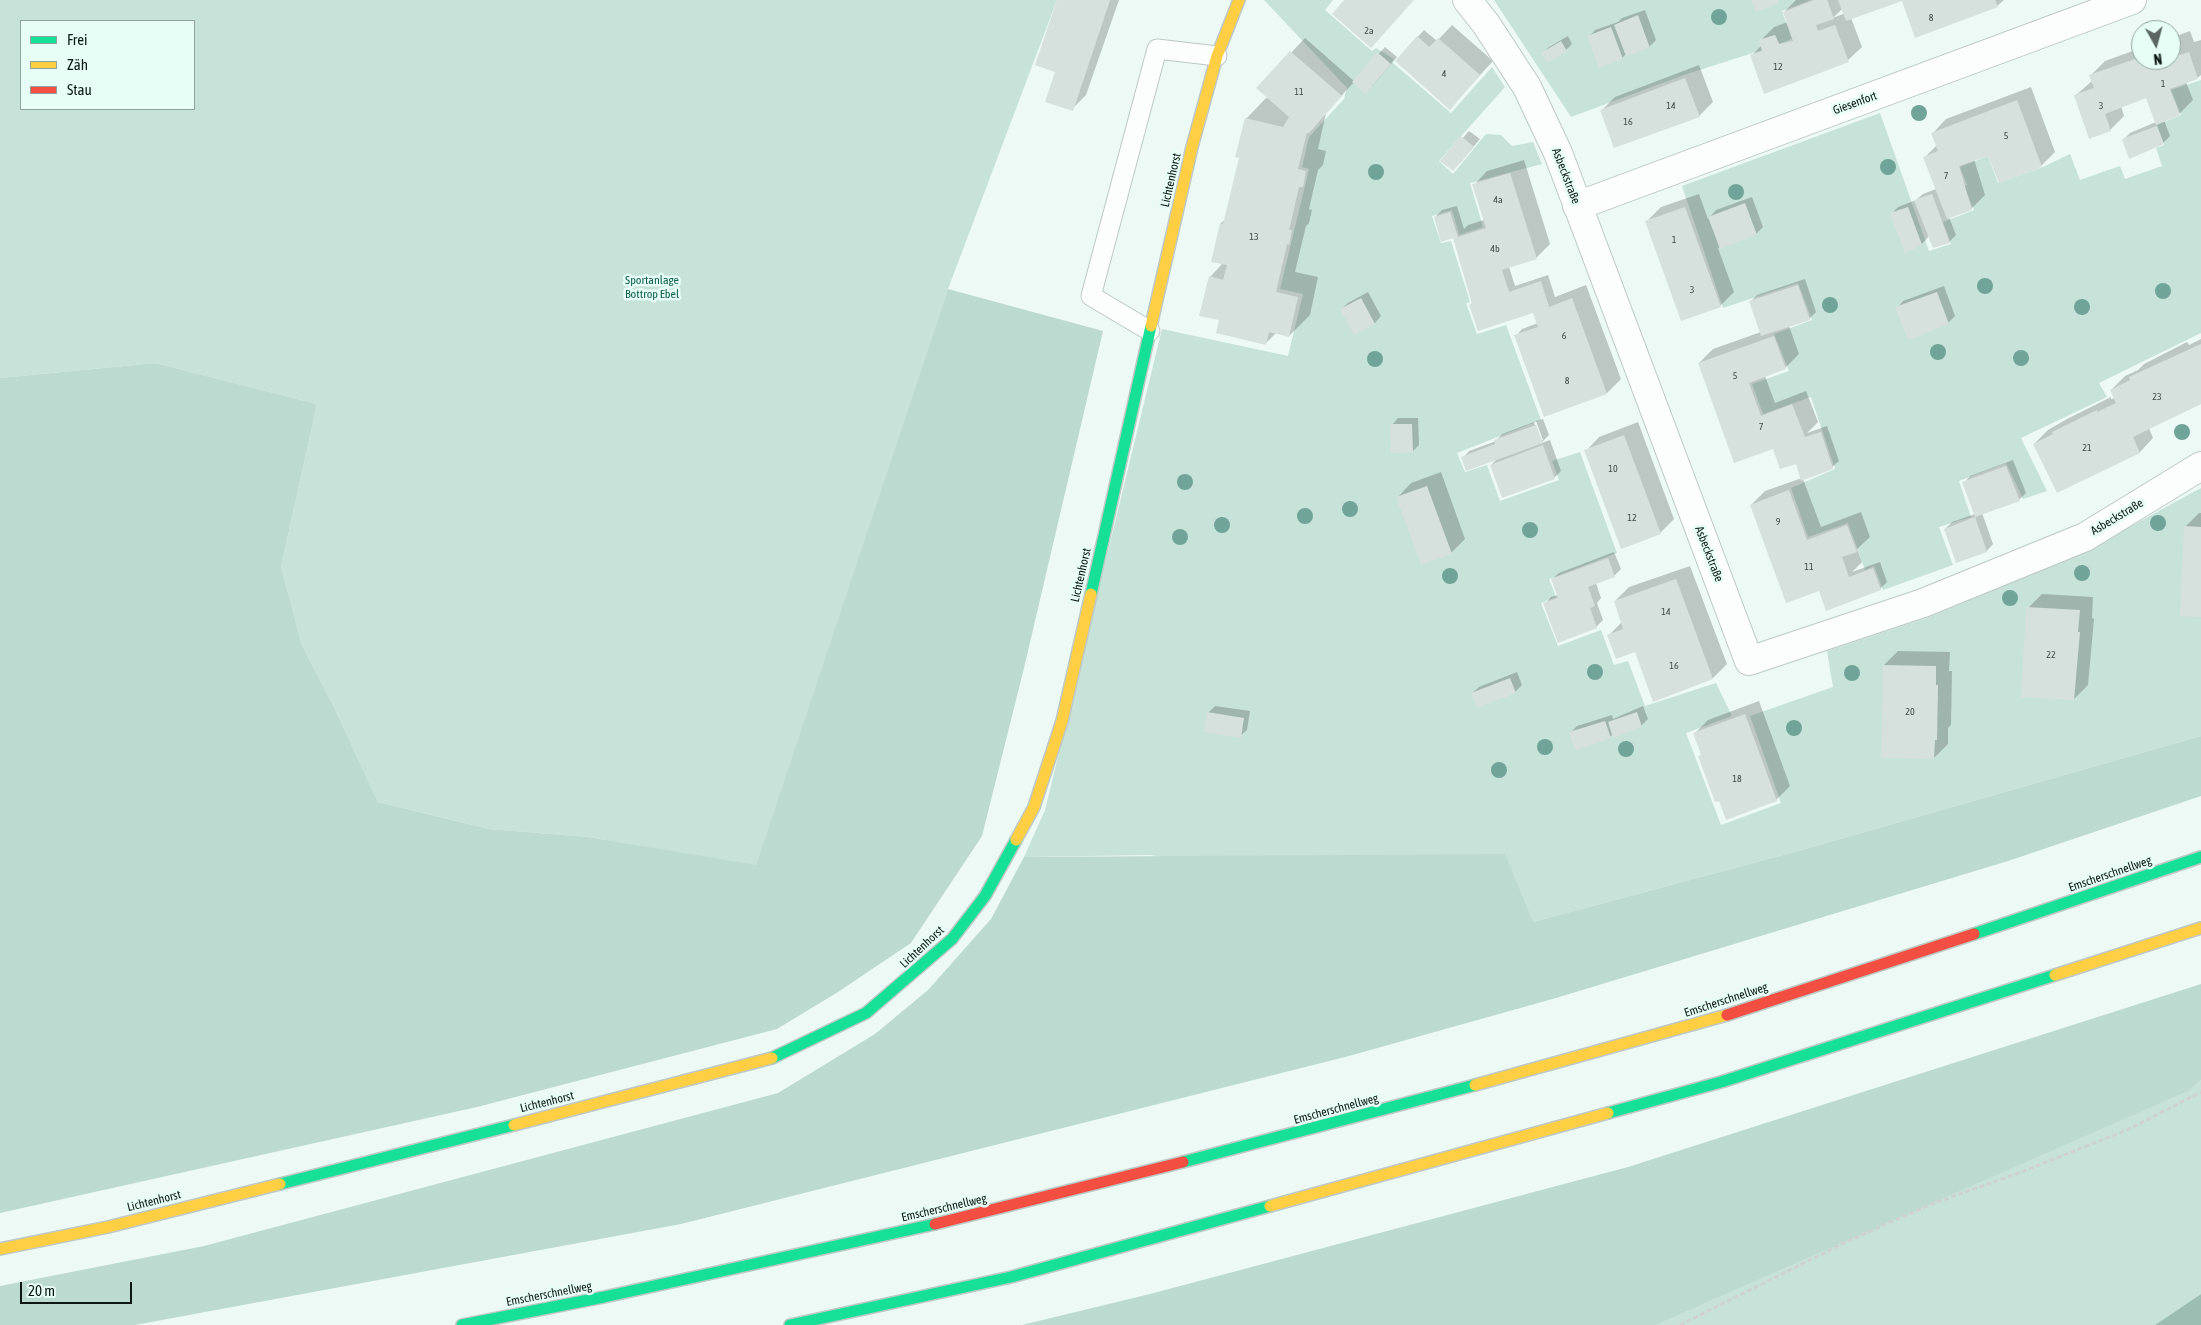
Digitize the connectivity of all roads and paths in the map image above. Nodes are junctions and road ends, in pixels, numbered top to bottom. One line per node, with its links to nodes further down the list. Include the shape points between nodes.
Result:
1 (1239, 0): 4 (main road, Lichtenhorst)
2 (1467, 0): 5 (street, Asbeckstraße, via 1527,87 1558,154)
3 (2132, 0): 5 (street, Giesenfort)
4 (1217, 56): 6 (main road, Lichtenhorst, via 1192,147); 6 (lane, via 1157,49 1091,296)
5 (1577, 206): 7 (street, Asbeckstraße, via 1749,661 1922,603 2085,537)
6 (1150, 331): 11 (main road, Lichtenhorst, via 1062,721 1034,807 984,896 952,939 866,1013 778,1056 698,1078 108,1227)
7 (2201, 466)
8 (2201, 857): 12 (main road, Emscherschnellweg, via 1704,1022 1334,1124 992,1211)
9 (2201, 928): 13 (main road, via 1721,1082 1011,1276)
10 (2201, 1092): 14 (path, via 2127,1130 1932,1204)
11 (0, 1249)
12 (462, 1325)
13 (790, 1325)
14 (1680, 1325)

